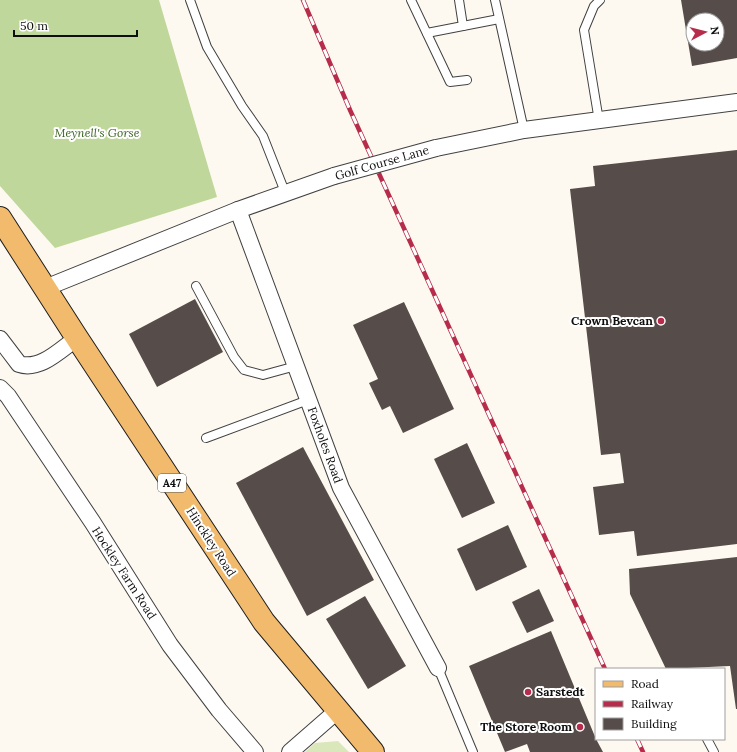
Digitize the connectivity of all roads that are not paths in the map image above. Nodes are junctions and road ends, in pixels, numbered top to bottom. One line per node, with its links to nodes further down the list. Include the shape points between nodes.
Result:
1 (190, 0): 13 (lane, via 207,47 263,136)
2 (411, 0): 8 (lane)
3 (459, 0): 7 (lane)
4 (495, 0): 6 (lane)
5 (600, 0): 11 (lane, via 594,6 584,30)
6 (499, 20): 7 (lane); 12 (lane)
7 (463, 26): 8 (lane)
8 (427, 33): 9 (lane, via 450,82)
9 (467, 80)
10 (737, 102): 11 (street, Golf Course Lane)
11 (599, 121): 12 (street, Golf Course Lane)
12 (524, 130): 13 (street, Golf Course Lane, bridge, via 436,148)
13 (285, 192): 14 (street, Golf Course Lane)
14 (238, 210): 17 (street, Golf Course Lane); 20 (street, Foxholes Road)
15 (0, 218): 17 (main road, Hinckley Road / A47)
16 (196, 286): 20 (lane, via 234,357 244,370 263,375)
17 (45, 288): 18 (main road, Hinckley Road / A47)
18 (77, 338): 19 (street, via 40,364 32,366 19,364); 25 (main road, Hinckley Road / A47, via 264,622)
19 (0, 339)
20 (296, 366): 22 (street, Foxholes Road)
21 (0, 388): 27 (street, Hockley Farm Road, via 8,396 93,523 170,645 219,710)
22 (308, 400): 23 (lane); 24 (street, Foxholes Road, via 341,488)
23 (206, 438)
24 (438, 668): 30 (lane)
25 (337, 711): 28 (street); 29 (main road, Hinckley Road / A47)
26 (708, 740): 31 (lane)
27 (256, 752)
28 (290, 752)
29 (373, 752)
30 (474, 752)
31 (714, 752)

